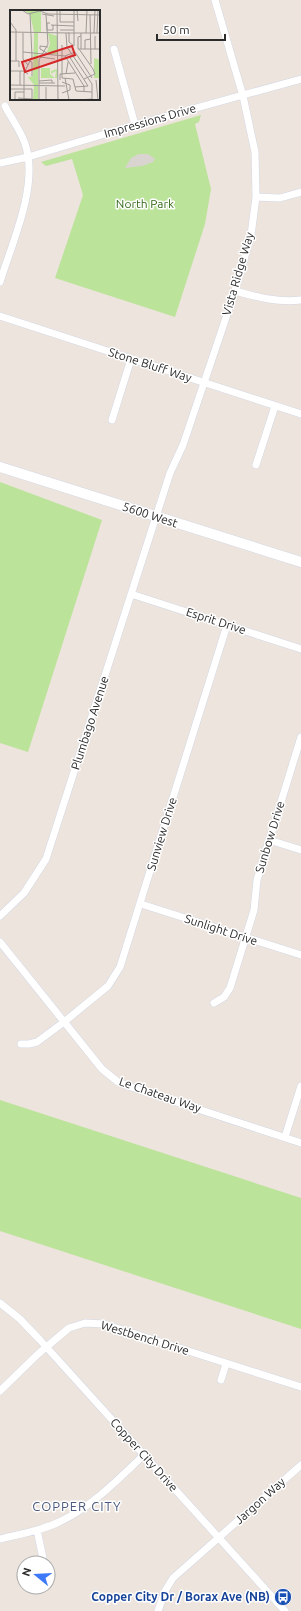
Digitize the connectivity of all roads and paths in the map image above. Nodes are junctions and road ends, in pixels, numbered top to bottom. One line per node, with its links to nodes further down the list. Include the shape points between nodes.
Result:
1 (215, 0): 4 (street, Vista Ridge Way)
2 (114, 49): 6 (street)
3 (301, 79): 4 (street, Impressions Drive)
4 (243, 96): 6 (street, Impressions Drive); 10 (street, Vista Ridge Way, via 255,152)
5 (5, 106): 7 (street, via 26,146)
6 (135, 125): 7 (street, Impressions Drive)
7 (28, 157): 8 (street, Impressions Drive); 11 (street, via 28,196)
8 (0, 163)
9 (301, 192): 10 (street, via 280,198)
10 (256, 197): 12 (street, Vista Ridge Way, via 251,234)
11 (0, 282)
12 (235, 291): 13 (street, via 261,299 288,302); 16 (street, Vista Ridge Way)
13 (301, 300)
14 (0, 316): 15 (street, Stone Bluff Way)
15 (131, 359): 16 (street, Stone Bluff Way); 19 (street)
16 (204, 382): 17 (street, Stone Bluff Way); 22 (street, Vista Ridge Way, via 184,445 170,473)
17 (275, 406): 18 (street, Stone Bluff Way); 20 (street)
18 (301, 414)
19 (112, 420)
20 (256, 465)
21 (0, 467): 22 (main road, 5600 West)
22 (157, 517): 23 (main road, 5600 West); 24 (street, Plumbago Avenue)
23 (301, 562)
24 (131, 594): 25 (street, Esprit Drive); 31 (street, Plumbago Avenue, via 46,859 24,893)
25 (227, 625): 26 (street, Esprit Drive); 30 (street, Sunview Drive)
26 (301, 649)
27 (301, 737): 28 (street, Sunbow Drive)
28 (269, 840): 29 (street); 32 (street, Sunbow Drive, via 257,880 254,910)
29 (301, 850)
30 (140, 904): 32 (street, Sunlight Drive); 36 (street, Sunview Drive, via 116,976 108,986)
31 (0, 916)
32 (246, 938): 34 (street, Sunlight Drive); 35 (street, Sunbow Drive, via 230,988 224,997)
33 (0, 942): 36 (street, Le Chateau Way)
34 (301, 955)
35 (214, 1003)
36 (64, 1022): 37 (street, Sunview Drive, via 37,1042); 39 (street, Le Chateau Way, via 102,1069 118,1082)
37 (21, 1044)
38 (301, 1086): 39 (street)
39 (285, 1137): 40 (street, Le Chateau Way)
40 (301, 1143)
41 (0, 1303): 42 (street, Copper City Drive, via 20,1319)
42 (46, 1347): 43 (street, Westbench Drive, via 69,1328 96,1322); 46 (street, Westbench Drive); 47 (street, Copper City Drive)
43 (226, 1364): 44 (street); 45 (street, Westbench Drive)
44 (221, 1380)
45 (301, 1387)
46 (0, 1391)
47 (144, 1455): 49 (street, via 105,1491 76,1513); 50 (street, Copper City Drive)
48 (301, 1464): 50 (street, Jargon Way)
49 (37, 1530): 51 (street); 52 (street)
50 (220, 1538): 53 (street, Jargon Way, via 173,1578); 54 (street, Copper City Drive)
51 (0, 1539)
52 (42, 1555)
53 (158, 1611)
54 (285, 1611)

